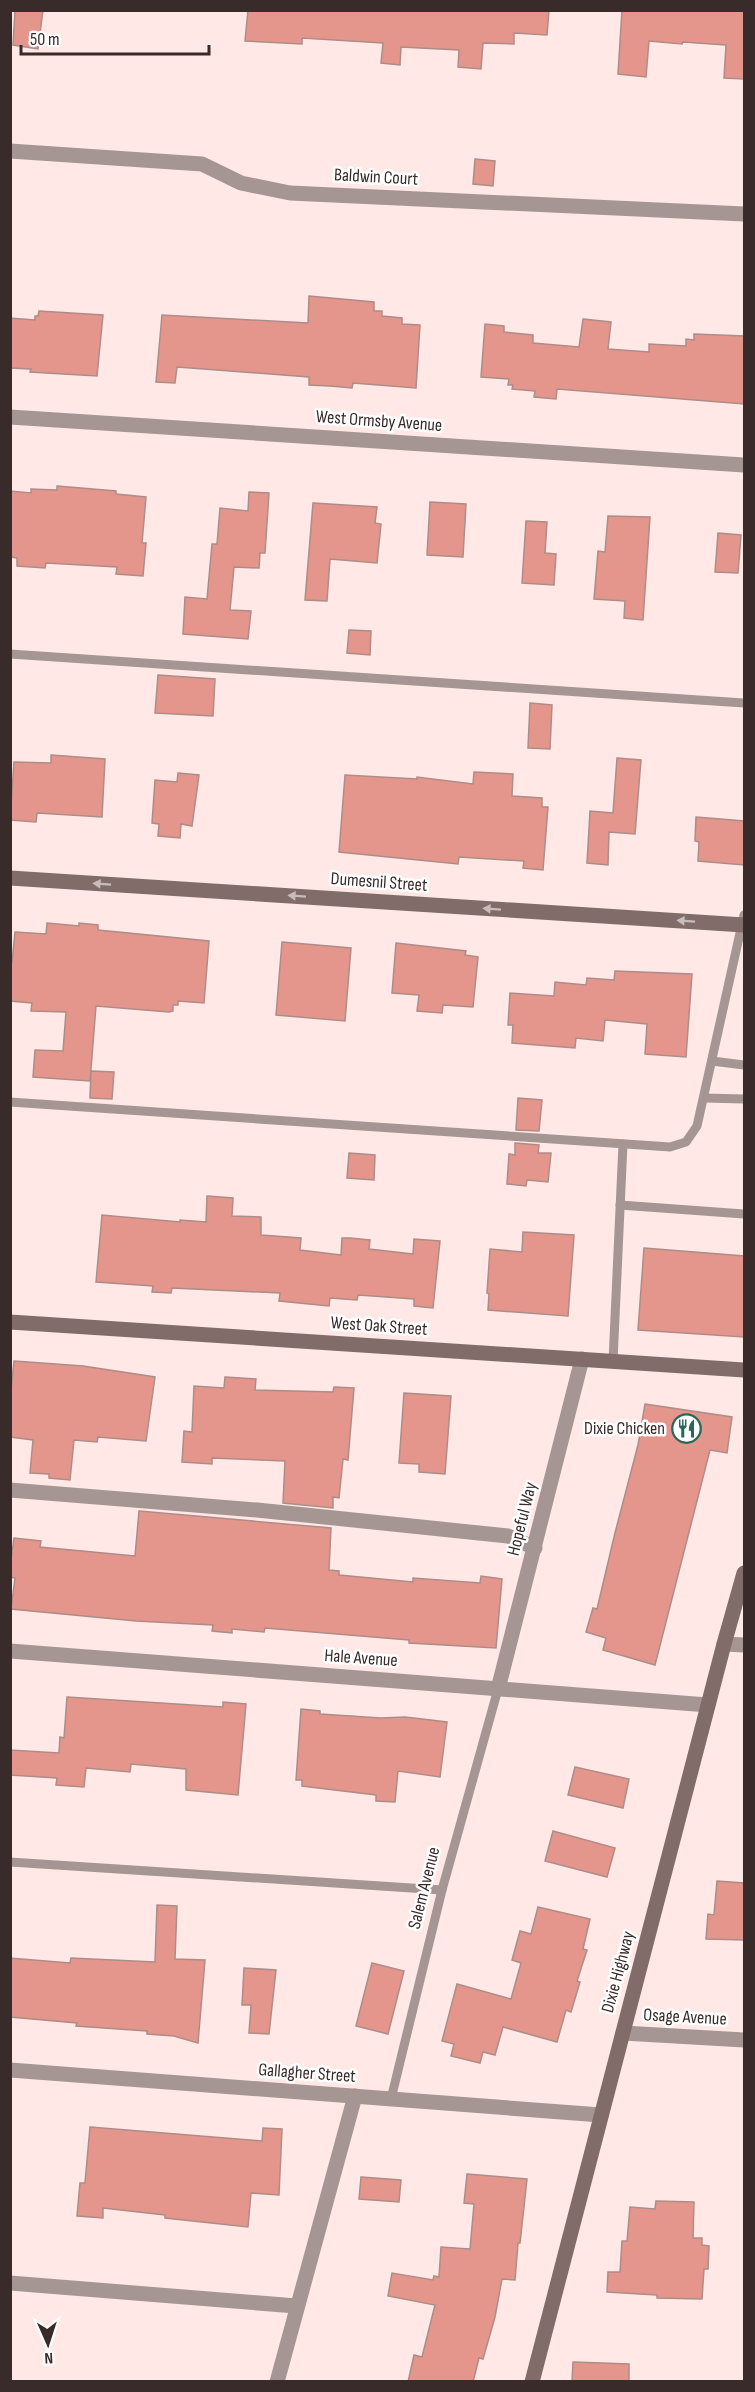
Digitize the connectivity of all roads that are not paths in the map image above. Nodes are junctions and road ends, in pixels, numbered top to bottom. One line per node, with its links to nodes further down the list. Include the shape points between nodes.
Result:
1 (10, 151): 2 (street, Baldwin Court, via 202,164 241,183 290,193)
2 (744, 214)
3 (10, 417): 4 (street, West Ormsby Avenue)
4 (744, 465)
5 (10, 654): 6 (lane)
6 (744, 703)
7 (10, 878): 8 (main road, Dumesnil Street, one-way to 7)
8 (744, 922): 9 (lane)
9 (712, 1061): 10 (lane); 11 (lane)
10 (744, 1065)
11 (704, 1098): 12 (lane); 14 (lane, via 698,1126 686,1142 670,1147)
12 (744, 1099)
13 (10, 1102): 14 (lane)
14 (623, 1144): 15 (lane)
15 (620, 1205): 16 (lane); 19 (lane)
16 (744, 1214)
17 (10, 1322): 18 (main road, West Oak Street)
18 (582, 1359): 19 (main road, West Oak Street); 22 (street, Hopeful Way)
19 (613, 1361): 20 (main road, West Oak Street)
20 (744, 1370)
21 (10, 1490): 22 (street, via 508,1536)
22 (535, 1548): 27 (street, Hopeful Way)
23 (744, 1573): 24 (main road, Dixie Highway)
24 (724, 1644): 25 (street); 28 (main road, Dixie Highway)
25 (744, 1645)
26 (10, 1651): 27 (street, Hale Avenue)
27 (498, 1689): 28 (street, Hale Avenue); 30 (lane, Salem Avenue)
28 (708, 1705): 31 (main road, Dixie Highway)
29 (10, 1862): 30 (lane)
30 (442, 1890): 35 (lane, Salem Avenue)
31 (623, 2033): 32 (street, Osage Avenue); 36 (main road, Dixie Highway)
32 (744, 2040)
33 (10, 2070): 34 (street, Gallagher Street)
34 (355, 2096): 35 (street, Gallagher Street); 38 (street)
35 (391, 2099): 36 (street, Gallagher Street)
36 (602, 2115): 40 (main road, Dixie Highway)
37 (10, 2283): 38 (street)
38 (296, 2306): 39 (street)
39 (277, 2382)
40 (532, 2382)

